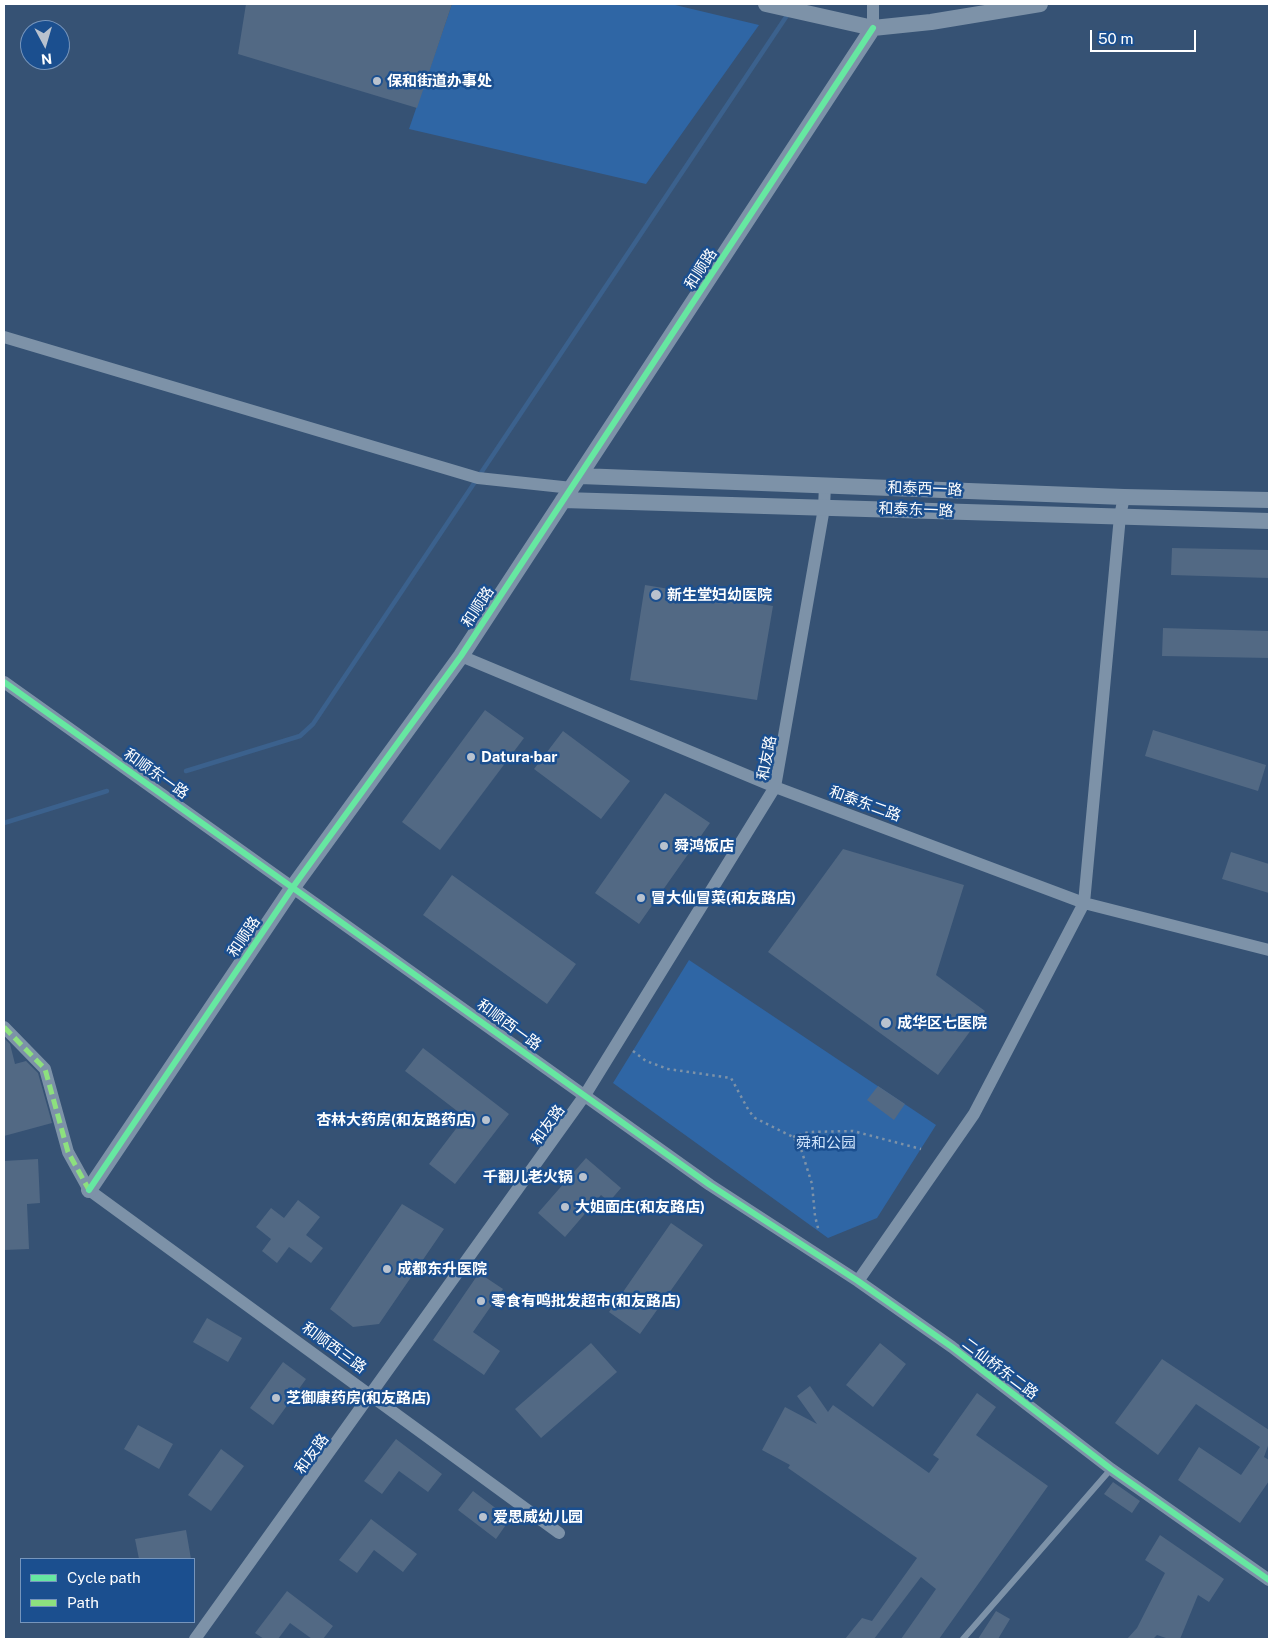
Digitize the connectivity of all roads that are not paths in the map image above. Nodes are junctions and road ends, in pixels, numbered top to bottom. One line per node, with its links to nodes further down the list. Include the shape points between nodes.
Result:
1 (873, 4): 4 (street)
2 (1040, 4): 4 (street)
3 (770, 5): 4 (street)
4 (873, 28): 7 (street, 和顺路)
5 (4, 337): 7 (street, via 478,478)
6 (825, 485): 7 (street, 和泰西一路); 8 (street, 和泰西一路); 10 (street, 和友路)
7 (572, 488): 10 (street, 和泰东一路); 13 (street, 和顺路)
8 (1124, 497): 9 (street, 和泰西一路); 11 (street)
9 (1269, 500)
10 (824, 508): 11 (street, 和泰东一路); 15 (street, 和友路)
11 (1120, 516): 12 (street, 和泰东一路); 17 (street)
12 (1269, 520)
13 (461, 656): 15 (street, 和泰东二路); 16 (street, 和顺路)
14 (4, 682): 16 (street, 和顺东一路)
15 (775, 788): 17 (street, 和泰东二路); 20 (street, 和友路)
16 (293, 887): 20 (street, 和顺西一路); 22 (street, 和顺路)
17 (1084, 903): 18 (street, 和泰东二路); 23 (street, via 974,1114)
18 (1269, 950)
19 (4, 1027): 22 (street, via 45,1069 68,1152)
20 (585, 1095): 21 (street, 和顺西一路); 24 (street, 和友路)
21 (710, 1185): 23 (street, 二仙桥东二路)
22 (89, 1190): 24 (street, 和顺西三路)
23 (858, 1281): 25 (street, 二仙桥东二路, via 952,1347)
24 (370, 1395): 26 (street, 和顺西三路); 28 (street, 和友路)
25 (1111, 1469): 27 (street, 二仙桥东二路); 29 (lane)
26 (559, 1533)
27 (1269, 1580)
28 (195, 1639)
29 (962, 1639)

